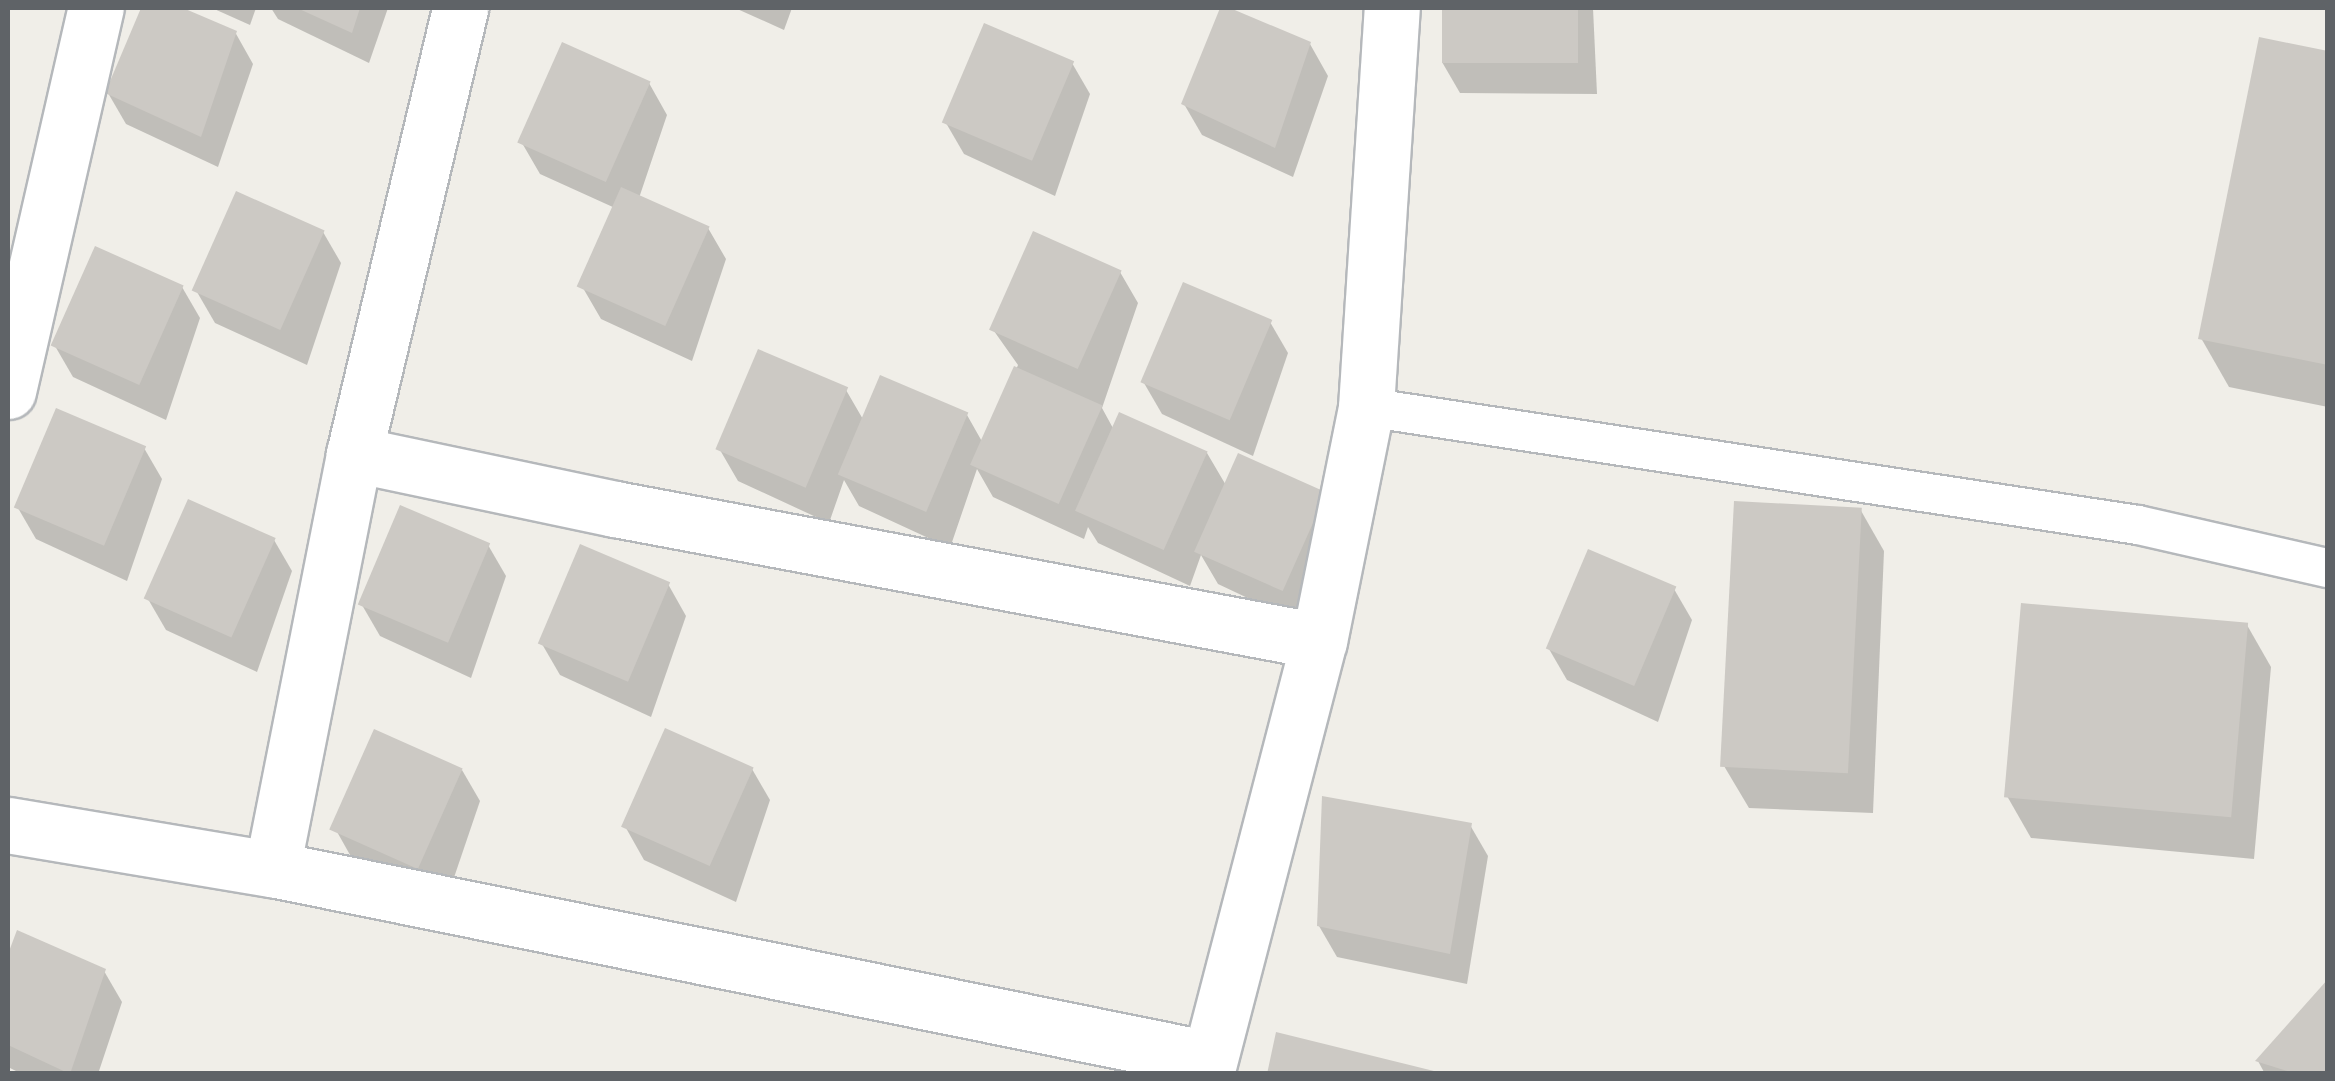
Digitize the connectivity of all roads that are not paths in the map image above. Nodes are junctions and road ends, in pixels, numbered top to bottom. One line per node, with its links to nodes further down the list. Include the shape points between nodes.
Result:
1 (96, 8): 4 (street)
2 (460, 8): 6 (street)
3 (1392, 8): 5 (street)
4 (8, 391)
5 (1366, 407): 7 (lane, via 2138,525); 8 (street)
6 (354, 454): 8 (street); 10 (street)
7 (2328, 568)
8 (1320, 640): 11 (street)
9 (8, 824): 10 (street)
10 (272, 869): 11 (street)
11 (1208, 1066)

